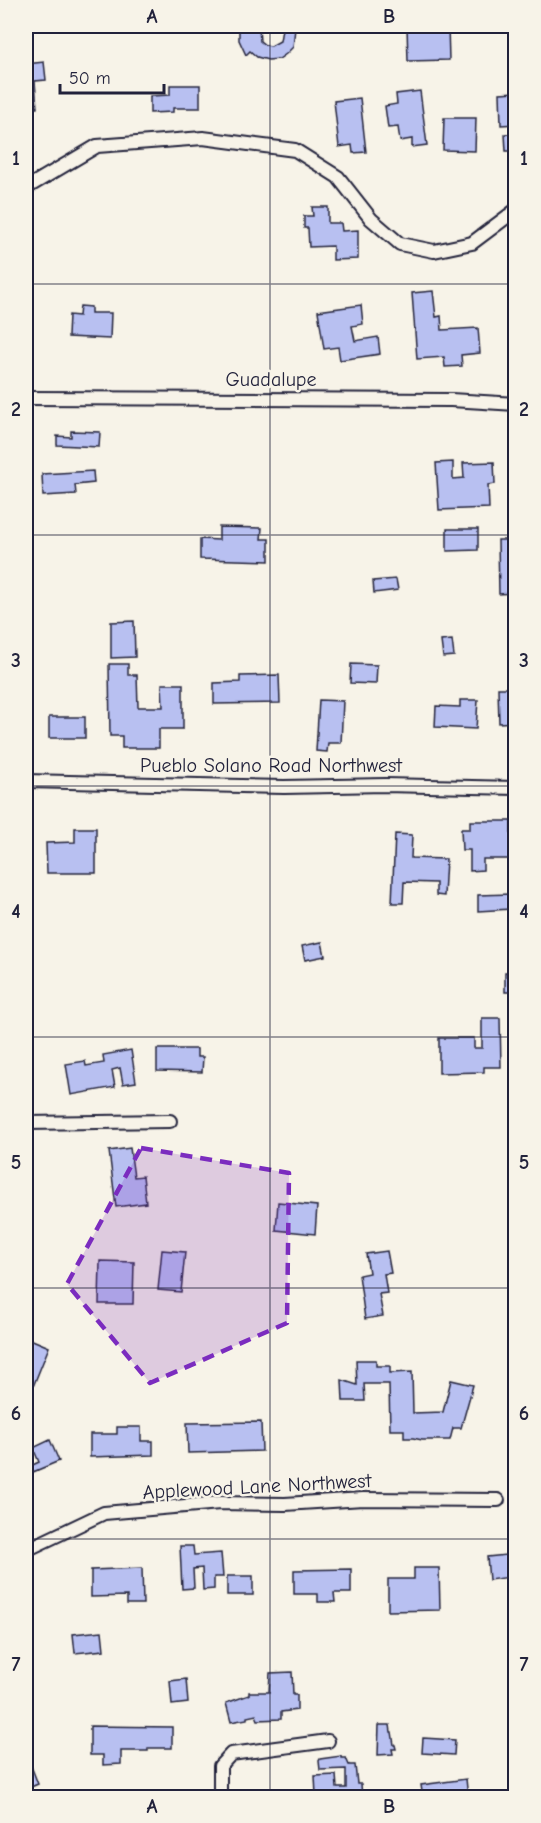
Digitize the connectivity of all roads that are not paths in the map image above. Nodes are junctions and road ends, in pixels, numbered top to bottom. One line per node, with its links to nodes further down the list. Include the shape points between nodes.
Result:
1 (26, 188): 2 (street, via 97,146 202,138 295,150 338,177 371,219 399,244 434,251 472,243)
2 (516, 210)
3 (26, 398): 4 (street, Guadalupe, via 451,400)
4 (516, 404)
5 (26, 781): 6 (street, Pueblo Solano Road Northwest)
6 (516, 788)
7 (170, 1121): 8 (street)
8 (26, 1123)
9 (498, 1500): 10 (street, Applewood Lane Northwest, via 220,1503 104,1514)
10 (26, 1550)
11 (328, 1741): 12 (street, via 231,1754 220,1766)
12 (220, 1797)

